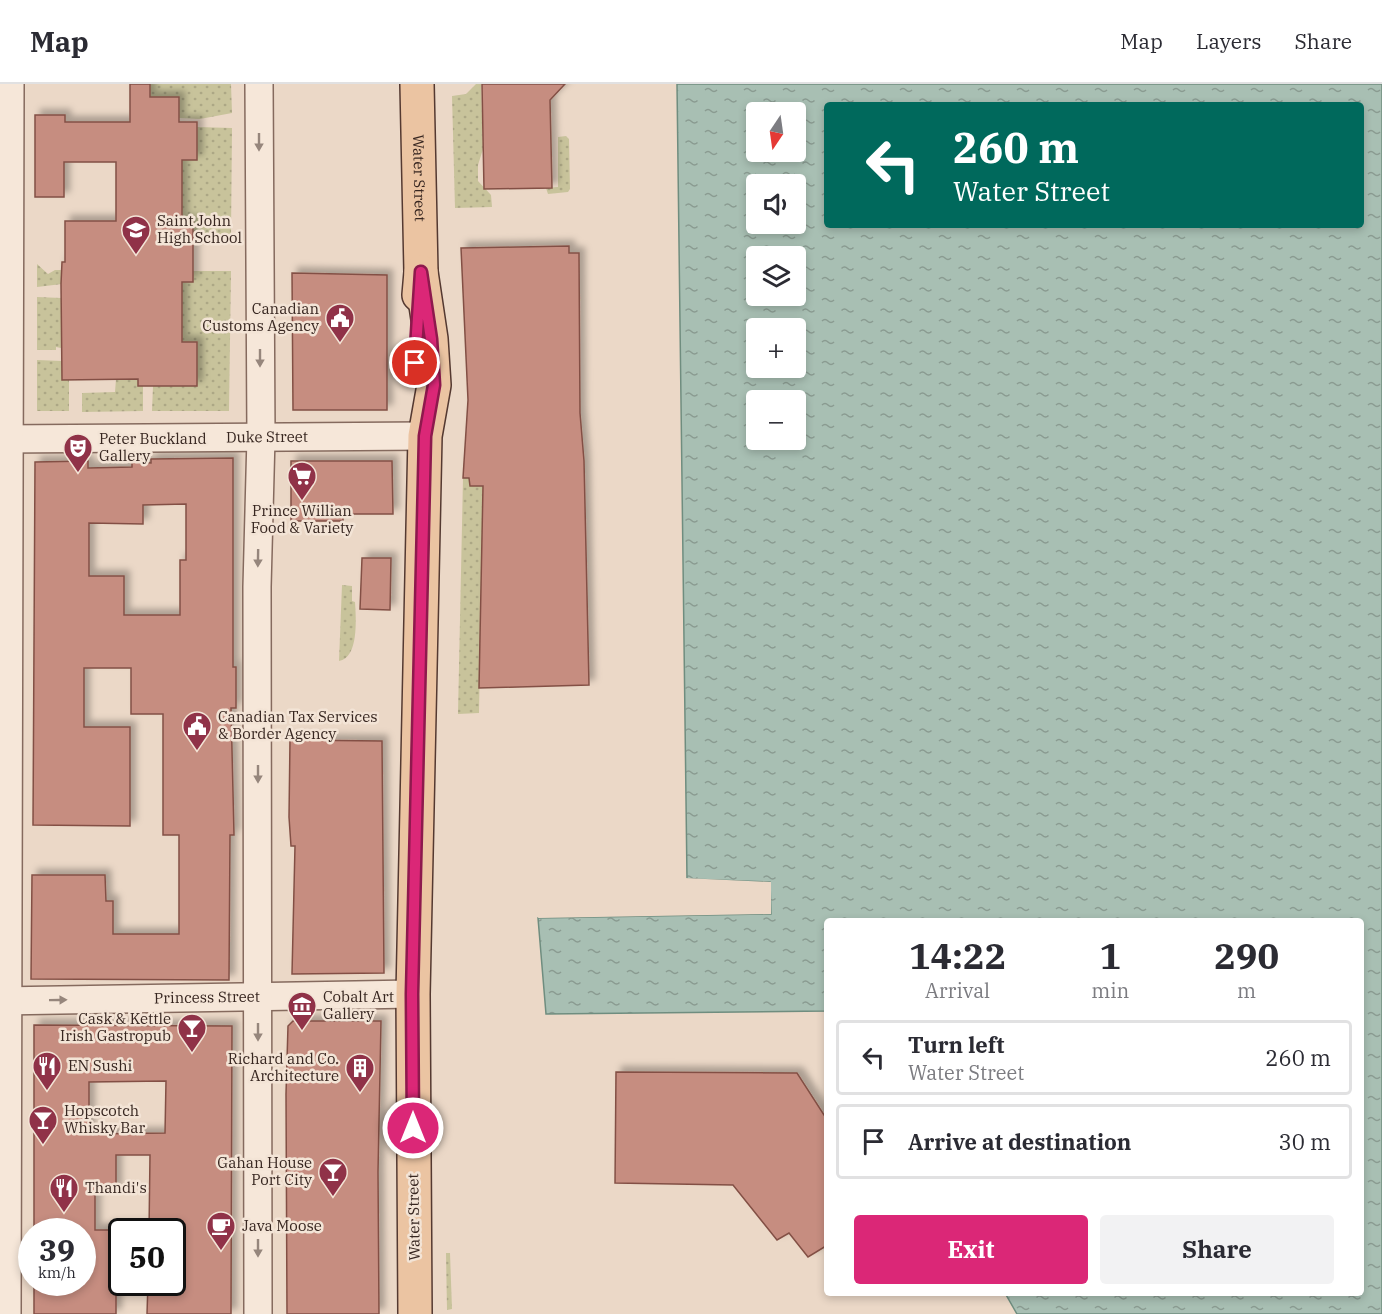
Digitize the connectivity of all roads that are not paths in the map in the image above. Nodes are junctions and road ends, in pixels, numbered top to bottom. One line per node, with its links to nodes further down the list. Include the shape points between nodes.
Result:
1 (10, 84): 6 (street)
2 (259, 84): 5 (street, one-way to 5)
3 (417, 84): 4 (main road, Water Street, via 421,272 434,385)
4 (425, 436): 5 (street, Duke Street); 7 (main road, Water Street)
5 (261, 437): 6 (street, Duke Street); 8 (street, one-way to 8, via 257,587)
6 (4, 439): 9 (street)
7 (412, 994): 8 (street, Princess Street); 12 (main road, Water Street)
8 (258, 996): 9 (street, Princess Street, one-way to 8); 11 (street, one-way to 11)
9 (4, 1001): 10 (street)
10 (7, 1314)
11 (258, 1314)
12 (415, 1314)

